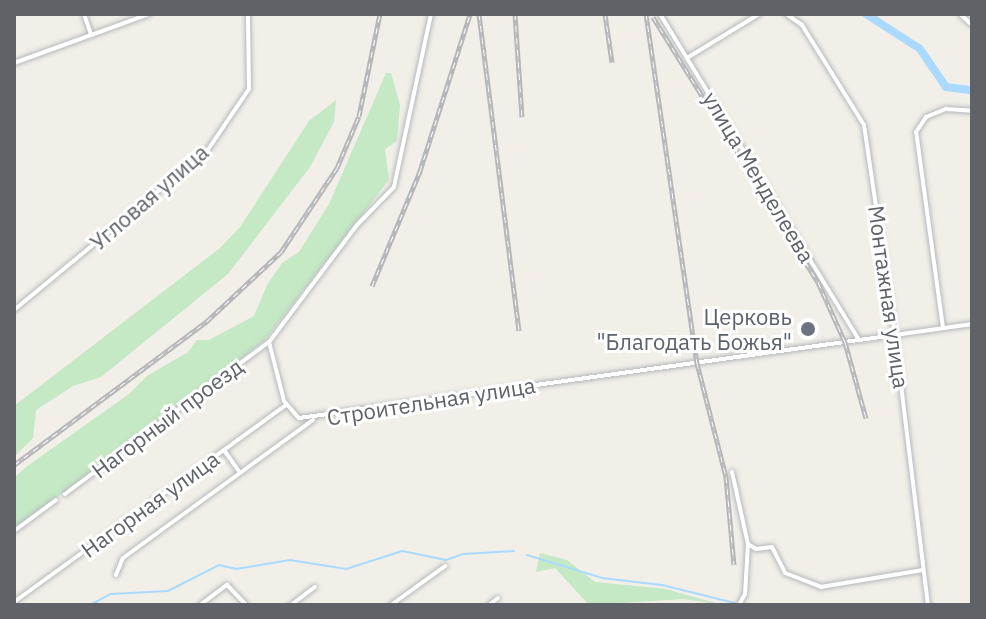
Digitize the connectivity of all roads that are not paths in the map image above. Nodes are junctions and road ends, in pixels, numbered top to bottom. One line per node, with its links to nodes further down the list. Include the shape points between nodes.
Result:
1 (84, 14): 10 (street)
2 (149, 14): 10 (street)
3 (248, 14): 14 (street, Угловая улица, via 249,89 207,151)
4 (431, 14): 19 (street, via 394,187 357,225)
5 (660, 14): 11 (street, улица Менделеева)
6 (759, 14): 11 (street)
7 (786, 14): 17 (street, Монтажная улица, via 802,25 864,125)
8 (960, 14): 9 (street)
9 (972, 25)
10 (91, 35): 12 (street)
11 (687, 58): 18 (street, улица Менделеева)
12 (14, 63)
13 (972, 111): 16 (street, via 946,109 926,117 916,132)
14 (14, 310)
15 (972, 324): 16 (street, Строительная улица)
16 (943, 328): 17 (street, Строительная улица)
17 (895, 335): 18 (street, Строительная улица); 30 (street, Монтажная улица)
18 (859, 340): 21 (street, Строительная улица)
19 (269, 342): 20 (street); 25 (street, Нагорный проезд)
20 (286, 405): 21 (street, Строительная улица, via 299,418); 22 (street, Нагорная улица)
21 (315, 419): 24 (street)
22 (224, 450): 24 (street); 34 (street, Нагорная улица)
23 (732, 472): 28 (street)
24 (240, 473): 31 (street, via 123,558)
25 (65, 494)
26 (56, 500): 27 (street)
27 (14, 531)
28 (748, 544): 30 (street, via 772,547 785,573 821,587); 40 (street, via 745,594)
29 (445, 566): 38 (street)
30 (923, 570): 41 (street, Монтажная улица)
31 (116, 575)
32 (315, 587): 37 (street)
33 (498, 598): 39 (street)
34 (14, 602)
35 (200, 605): 36 (street, via 227,585)
36 (246, 605)
37 (291, 605)
38 (391, 605)
39 (491, 605)
40 (739, 605)
41 (928, 605)

